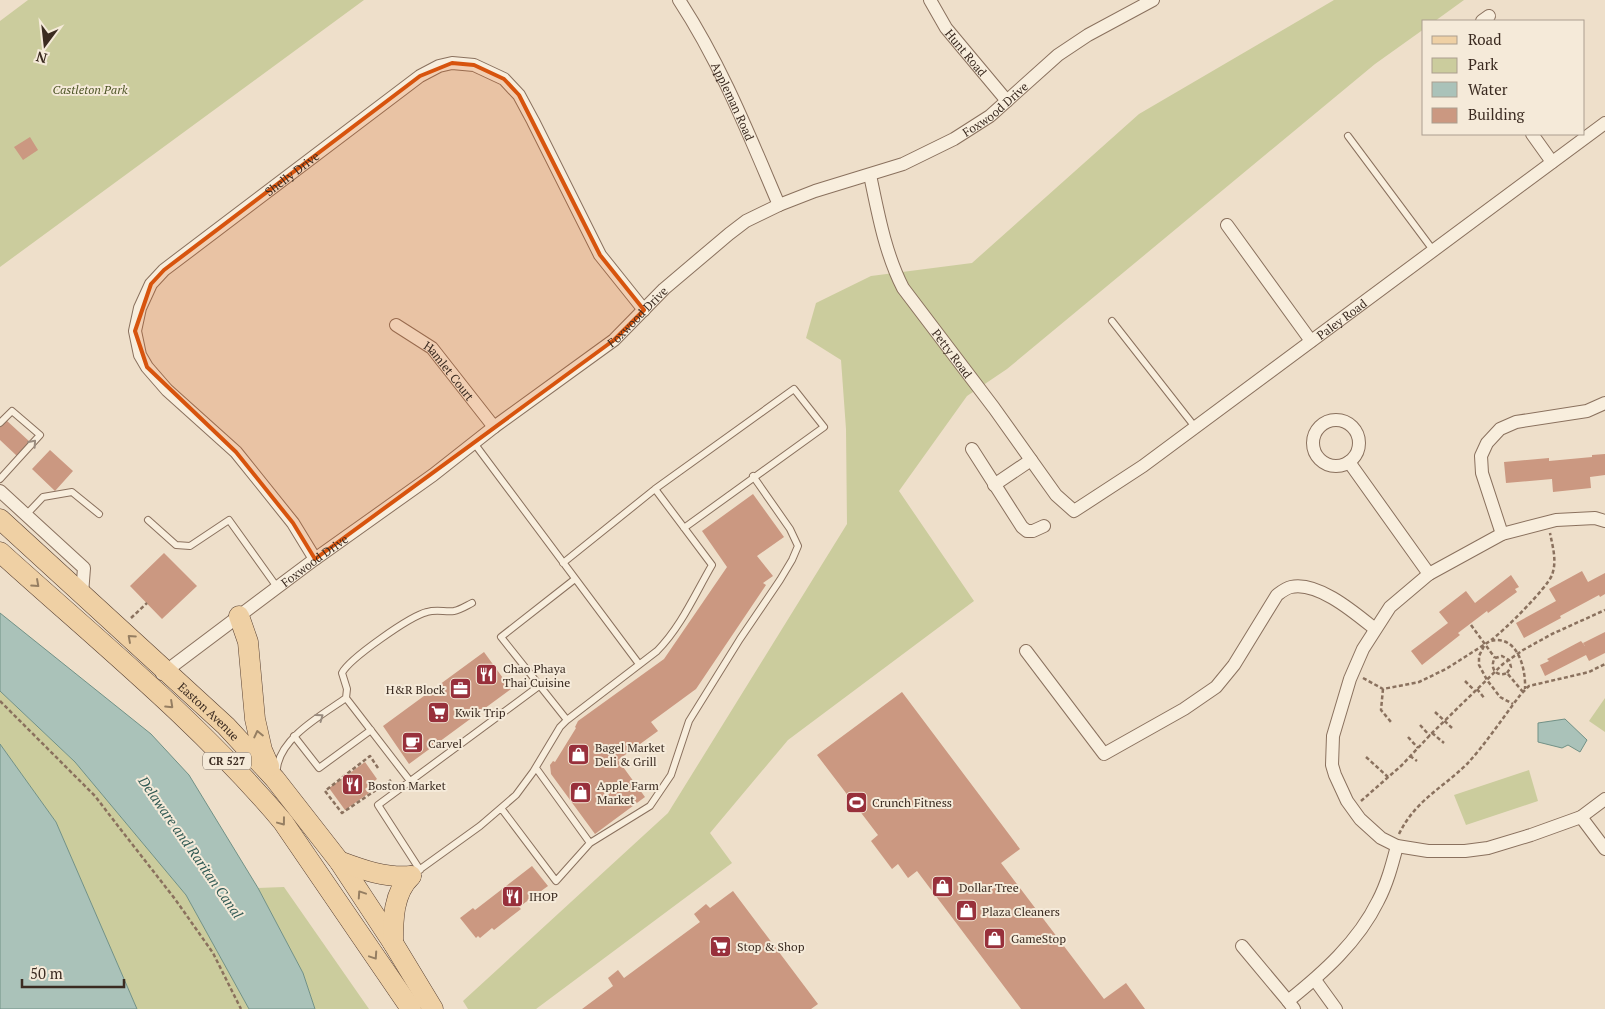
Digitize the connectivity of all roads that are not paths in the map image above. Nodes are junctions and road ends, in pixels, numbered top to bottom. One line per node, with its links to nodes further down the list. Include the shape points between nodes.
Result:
1 (679, 0): 10 (street, Appleman Road, via 736,104)
2 (930, 0): 4 (street, Hunt Road, via 946,28)
3 (1152, 0): 4 (street, Foxwood Drive, via 1066,50)
4 (1007, 102): 9 (street, Foxwood Drive, via 954,139 903,164)
5 (1605, 122): 8 (street, Paley Road)
6 (1533, 135): 8 (street)
7 (1348, 136): 12 (lane)
8 (1552, 162): 12 (street, Paley Road)
9 (870, 174): 10 (street, Foxwood Drive); 23 (street, Petty Road, via 883,234 897,276)
10 (779, 206): 13 (street, Foxwood Drive, via 746,221 728,234)
11 (1227, 225): 16 (street)
12 (1433, 250): 16 (street, Paley Road)
13 (644, 310): 19 (street, Foxwood Drive, via 614,340); 40 (street, Shelly Drive, via 600,255 519,95 504,79 474,65 452,63 420,76 397,93 164,270 151,284 140,308 135,331 140,355 147,367 167,390 236,452 293,523)
14 (1112, 321): 20 (lane)
15 (396, 325): 19 (street, Hamlet Court, via 432,348)
16 (1311, 341): 20 (street, Paley Road)
17 (1605, 403): 38 (street, via 1588,411 1516,422 1500,429 1486,443 1481,456 1482,473)
18 (0, 423): 26 (lane, one-way to 18, via 40,435 12,410)
19 (494, 427): 21 (street, Foxwood Drive)
20 (1195, 427): 30 (street, Paley Road)
21 (474, 443): 40 (street, Foxwood Drive); 41 (lane)
22 (972, 450): 27 (street)
23 (1031, 460): 27 (street); 30 (street, Petty Road, via 1056,495)
24 (1349, 462): 42 (street)
25 (753, 476): 28 (lane, via 824,427 794,389); 37 (lane); 64 (lane, via 798,546 792,560 689,721 671,775 650,806)
26 (0, 479)
27 (994, 485): 36 (street, via 1022,527 1033,531)
28 (655, 489): 37 (lane); 41 (lane)
29 (0, 491): 32 (street)
30 (1074, 511)
31 (99, 514): 32 (lane, via 72,492 43,496)
32 (26, 515): 45 (street, via 84,568)
33 (0, 519): 45 (main road, Easton Avenue / CR 527)
34 (148, 520): 44 (lane, via 176,545 190,546 229,520)
35 (1605, 521): 38 (street, via 1595,518 1556,520)
36 (1044, 526)
37 (684, 528): 50 (lane, via 712,565 674,630 657,651)
38 (1502, 534): 42 (street)
39 (0, 552): 52 (main road, Easton Avenue / CR 527, one-way to 52)
40 (314, 559): 44 (street, Foxwood Drive)
41 (563, 563): 43 (lane)
42 (1429, 574): 48 (street, via 1390,607)
43 (575, 579): 50 (lane); 53 (lane, via 501,637)
44 (278, 588): 47 (street, Foxwood Drive)
45 (82, 594): 51 (main road, Easton Avenue / CR 527, one-way to 45)
46 (472, 603): 54 (lane, via 453,611 428,611 383,638 344,669)
47 (239, 616): 51 (street, Foxwood Drive); 59 (main road, one-way to 47, via 262,750 255,719 248,642)
48 (1375, 629): 49 (street, via 1332,596 1301,586 1289,587 1277,595 1234,665 1216,687 1104,754); 65 (street, via 1353,672 1333,736 1332,765 1352,809 1382,838)
49 (1026, 651)
50 (639, 664): 55 (lane)
51 (167, 670): 52 (street, Foxwood Drive); 59 (main road, Easton Avenue / CR 527)
52 (149, 685): 73 (main road, Easton Avenue / CR 527, one-way to 73, via 213,745 266,802)
53 (539, 686): 55 (lane); 60 (lane)
54 (346, 698): 56 (lane); 57 (lane, one-way to 54)
55 (567, 720): 58 (lane)
56 (371, 730): 57 (lane, via 319,768); 60 (lane)
57 (294, 736): 59 (lane, via 281,752)
58 (536, 768): 62 (lane, via 516,795); 64 (lane)
59 (275, 779): 67 (main road, Easton Avenue / CR 527)
60 (410, 781): 68 (lane, via 378,805)
61 (1605, 799): 63 (street)
62 (501, 808): 64 (lane, via 556,881); 68 (lane)
63 (1581, 817): 65 (street, via 1488,848 1428,851); 66 (street)
64 (590, 843)
65 (1395, 845): 71 (street, via 1388,879 1378,902 1361,930)
66 (1605, 849)
67 (339, 861): 68 (main road, via 381,875 399,877); 69 (main road, Easton Avenue / CR 527, one-way to 67)
68 (416, 873): 69 (main road, via 404,883 395,906)
69 (393, 943): 74 (main road, Easton Avenue / CR 527)
70 (1242, 946): 72 (street)
71 (1315, 980): 72 (street); 75 (street)
72 (1291, 1005)
73 (411, 1009)
74 (433, 1009)
75 (1336, 1009)

